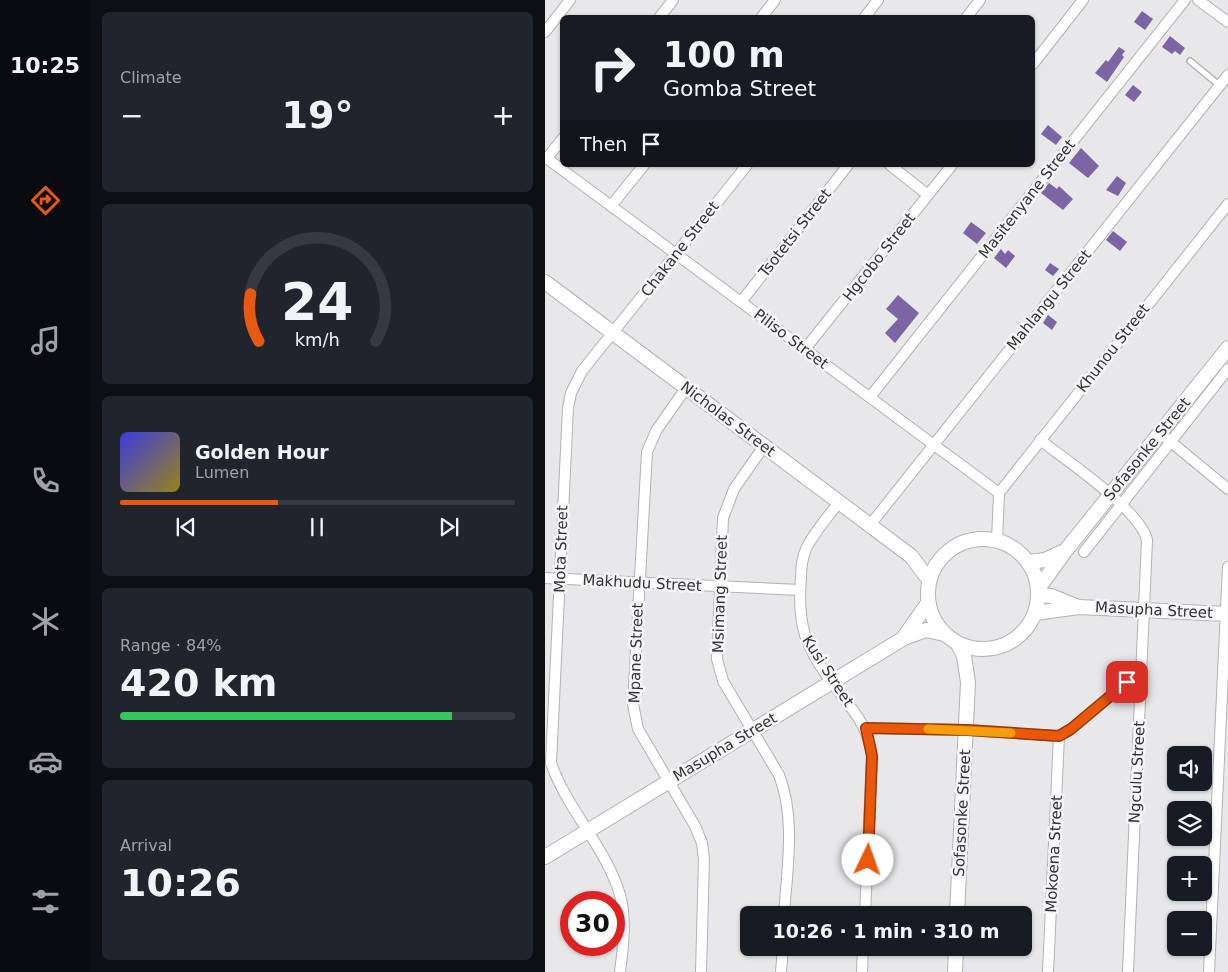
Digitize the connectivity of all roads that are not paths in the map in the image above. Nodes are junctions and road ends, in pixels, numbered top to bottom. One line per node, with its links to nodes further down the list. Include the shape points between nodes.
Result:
1 (570, 0): 14 (street)
2 (673, 0): 9 (street)
3 (775, 0): 10 (street)
4 (878, 0): 11 (street)
5 (980, 0): 12 (street)
6 (1083, 0): 15 (street)
7 (1185, 0): 39 (street, Masitenyane Street)
8 (1198, 0): 13 (street)
9 (661, 15)
10 (763, 15)
11 (867, 15)
12 (968, 15)
13 (1228, 22)
14 (545, 32)
15 (1035, 61)
16 (1191, 61): 18 (lane)
17 (1228, 75): 18 (street, Mahlangu Street)
18 (1220, 86): 43 (street, Mahlangu Street)
19 (560, 141): 20 (street)
20 (546, 157): 28 (street, Piliso Street)
21 (642, 167): 28 (street)
22 (745, 167): 29 (street, Chakane Street)
23 (846, 167): 31 (street, Tsotetsi Street)
24 (893, 167): 26 (street)
25 (950, 167): 26 (street, Hgcobo Street)
26 (928, 195): 34 (street, Hgcobo Street)
27 (1228, 204): 41 (street, Khunou Street)
28 (611, 206): 29 (street, Piliso Street)
29 (676, 254): 31 (street, Piliso Street); 32 (street, Chakane Street)
30 (545, 282): 32 (main road, Nicholas Street)
31 (741, 302): 34 (street, Piliso Street)
32 (613, 333): 38 (main road, Nicholas Street); 59 (street, Mota Street, via 582,371 567,408)
33 (1228, 348): 36 (main road, Sofasonke Street)
34 (805, 350): 39 (street, Piliso Street)
35 (1228, 370): 36 (street)
36 (1214, 376): 37 (street); 40 (main road, Sofasonke Street); 42 (street)
37 (1228, 387)
38 (686, 388): 44 (main road, Nicholas Street); 61 (street, Mpane Street, via 656,431 647,452)
39 (870, 397): 43 (street, Piliso Street)
40 (1160, 433): 42 (street); 47 (main road, Sofasonke Street)
41 (1041, 440): 46 (street, Khunou Street); 47 (street, Ngculu Street)
42 (1171, 442): 45 (street); 49 (street)
43 (934, 445): 46 (street, Piliso Street); 50 (street, Mahlangu Street)
44 (764, 446): 48 (main road, Nicholas Street); 62 (street, Msimang Street, via 734,489 726,507)
45 (1228, 488)
46 (999, 493): 51 (street)
47 (1110, 495): 49 (street, Ngculu Street); 52 (main road, Sofasonke Street)
48 (839, 502): 50 (main road, Nicholas Street); 63 (street, Kusi Street, via 805,550)
49 (1123, 506): 53 (street); 67 (street, Ngculu Street, via 1145,532 1148,560)
50 (870, 525): 54 (main road, Nicholas Street)
51 (997, 540): 55 (main road, Sofasonke Street, via 967,541); 56 (main road, Sofasonke Street)
52 (1066, 550): 56 (main road, Sofasonke Street, via 1045,560); 64 (main road, Sofasonke Street)
53 (1084, 552)
54 (911, 556): 55 (main road); 60 (main road, Nicholas Street)
55 (943, 556): 60 (main road, Sofasonke Street)
56 (1028, 562): 64 (main road, Sofasonke Street)
57 (1228, 567): 69 (street)
58 (545, 578): 59 (street, Makhudu Street)
59 (560, 579): 61 (street, Makhudu Street); 82 (street, Mota Street, via 551,763)
60 (929, 580): 65 (main road, Sofasonke Street)
61 (639, 583): 62 (street, Makhudu Street); 81 (street, Mpane Street, via 633,704 639,730)
62 (719, 586): 63 (street, Makhudu Street); 78 (street, Msimang Street, via 719,670)
63 (800, 590): 75 (street, Kusi Street, via 799,615 803,635)
64 (1038, 592): 66 (main road, Masupha Street); 68 (main road, Sofasonke Street)
65 (928, 603): 70 (main road, Sofasonke Street, via 931,615); 71 (main road, Masupha Street)
66 (1079, 607): 67 (main road, Masupha Street); 68 (main road, Masupha Street)
67 (1145, 610): 69 (main road, Masupha Street); 74 (street, Ngculu Street)
68 (1035, 613): 73 (main road, Sofasonke Street, via 1027,628 1013,640 997,648)
69 (1227, 614): 97 (street)
70 (944, 634): 71 (main road, Masupha Street, via 926,630); 72 (main road, Sofasonke Street)
71 (904, 638): 75 (main road, Masupha Street)
72 (958, 644): 73 (main road, Sofasonke Street); 76 (main road, Sofasonke Street, via 964,656)
73 (979, 650): 76 (main road, Sofasonke Street)
74 (1141, 670): 80 (street); 96 (street, Ngculu Street)
75 (831, 682): 77 (street, Kusi Street); 78 (main road, Masupha Street)
76 (968, 682): 79 (main road, Sofasonke Street)
77 (866, 728): 79 (street); 85 (street, via 872,756)
78 (753, 730): 81 (main road, Masupha Street); 84 (street, Msimang Street, via 785,790 788,819)
79 (967, 730): 80 (street); 86 (main road, Sofasonke Street)
80 (1059, 736): 95 (street, Mokoena Street)
81 (668, 782): 82 (main road, Masupha Street); 91 (street, Mpane Street, via 695,826 704,849)
82 (587, 831): 83 (main road, Masupha Street); 90 (street, Mota Street, via 614,878 623,906)
83 (545, 857)
84 (784, 906)
85 (865, 906)
86 (957, 906)
87 (782, 956): 92 (street)
88 (863, 956): 93 (street)
89 (956, 956): 94 (main road)
90 (620, 972)
91 (701, 972)
92 (781, 972)
93 (862, 972)
94 (955, 972)
95 (1048, 972)
96 (1128, 972)
97 (1209, 972)

